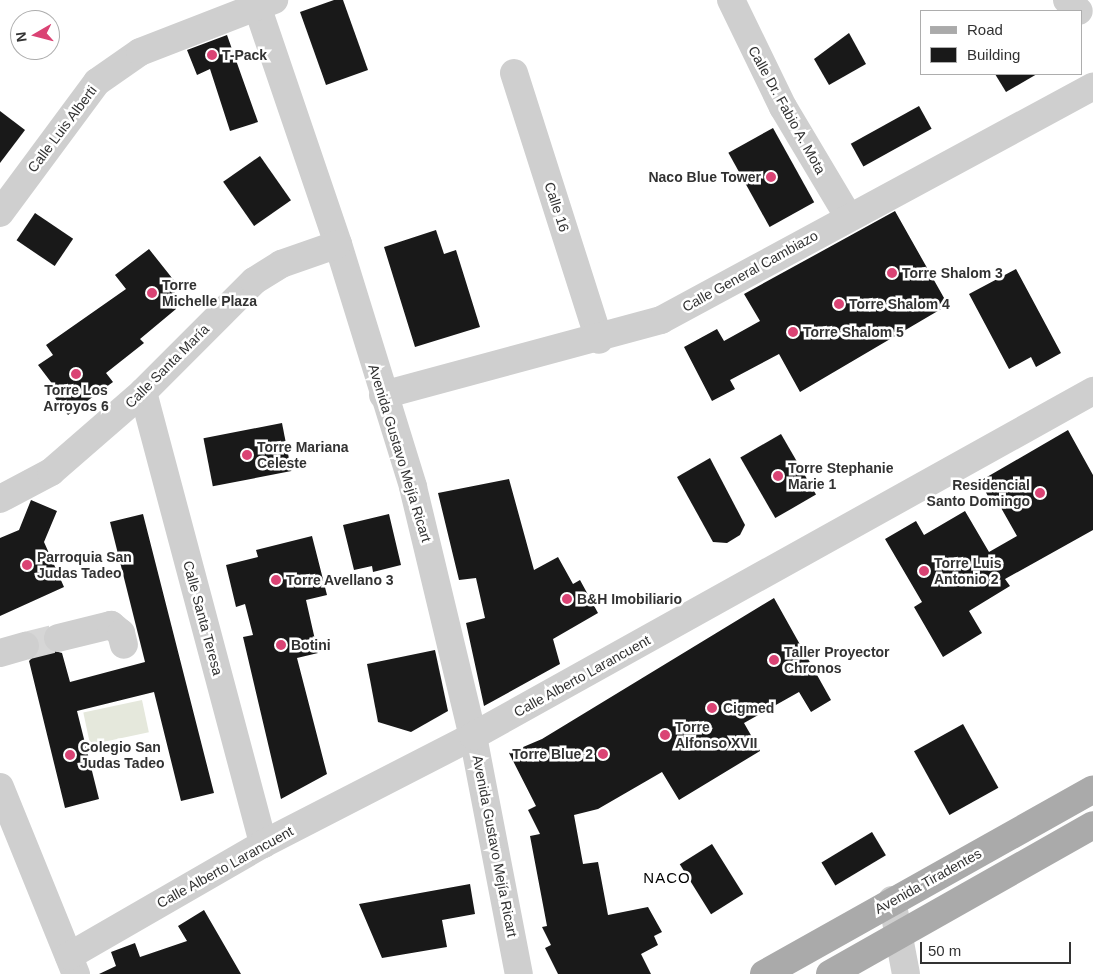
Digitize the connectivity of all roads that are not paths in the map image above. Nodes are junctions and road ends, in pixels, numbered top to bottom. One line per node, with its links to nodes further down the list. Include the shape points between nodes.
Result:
1 (731, 0): 10 (street, Calle Dr. Fabio A. Mota, via 783,107)
2 (1067, 0): 4 (street)
3 (262, 2): 9 (street, Calle Luis Alberti, via 140,52 97,82); 11 (street, Avenida Gustavo Mejía Ricart)
4 (1079, 10)
5 (1083, 14): 6 (street)
6 (1093, 24)
7 (514, 73): 12 (street, Calle 16)
8 (1093, 86): 10 (street, Calle General Cambiazo)
9 (0, 213)
10 (848, 216): 12 (street, Calle General Cambiazo, via 661,320)
11 (338, 244): 13 (street, Calle Santa María, via 282,264 254,281); 15 (street, Avenida Gustavo Mejía Ricart)
12 (599, 340): 15 (street, Calle General Cambiazo)
13 (143, 392): 16 (street, Calle Santa María, via 51,472); 23 (street, Calle Santa Teresa)
14 (1092, 394): 19 (street, Calle Alberto Larancuent)
15 (384, 395): 19 (street, Avenida Gustavo Mejía Ricart, via 413,487)
16 (0, 499)
17 (58, 638): 18 (street, via 111,625 121,633)
18 (124, 645)
19 (474, 736): 23 (street, Calle Alberto Larancuent); 27 (street, Avenida Gustavo Mejía Ricart)
20 (0, 787): 26 (street)
21 (1093, 789): 24 (main road, Avenida Tiradentes)
22 (1093, 825): 25 (main road)
23 (263, 844): 26 (street, Calle Alberto Larancuent)
24 (892, 900): 25 (street); 28 (main road, Avenida Tiradentes)
25 (900, 936): 29 (main road); 30 (street)
26 (72, 965)
27 (519, 974)
28 (764, 974)
29 (830, 974)
30 (906, 974)

